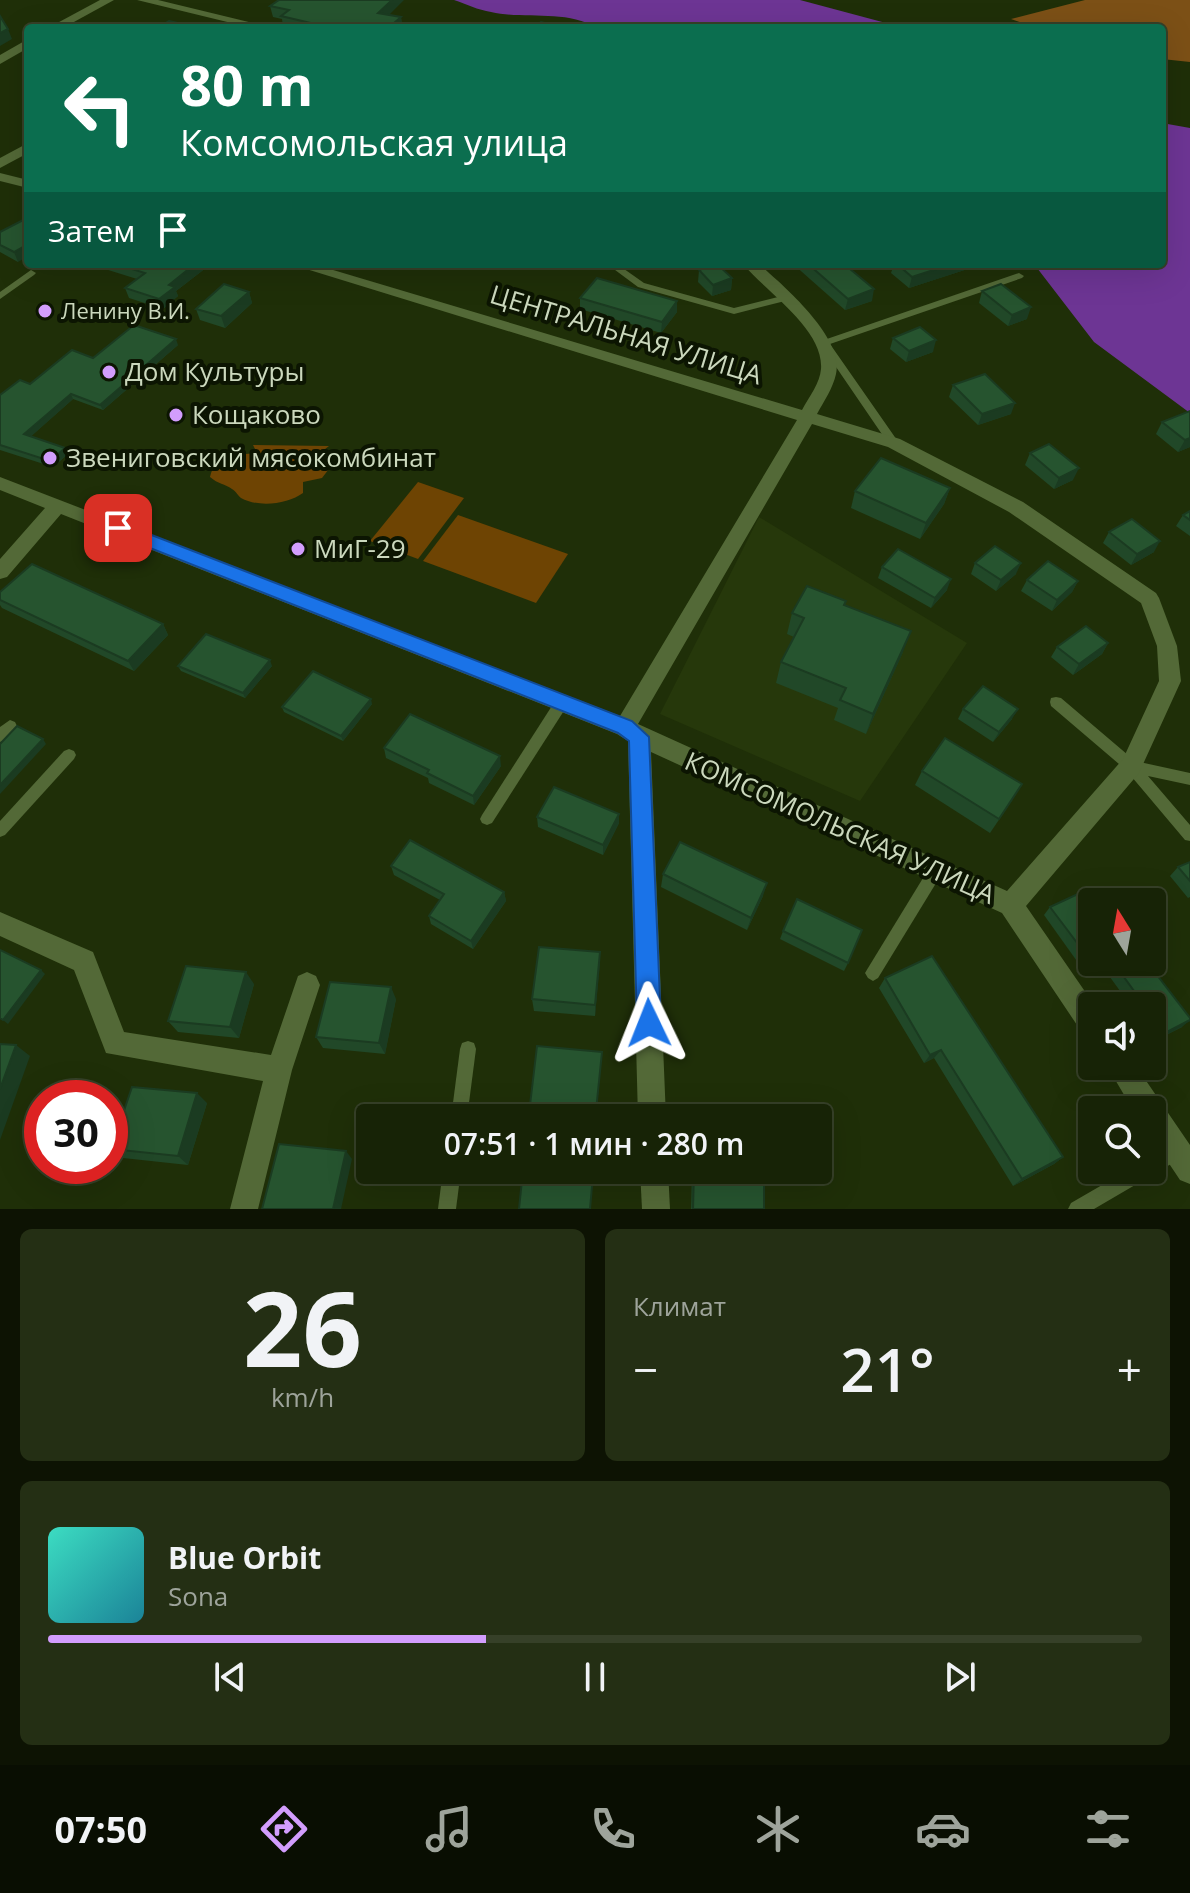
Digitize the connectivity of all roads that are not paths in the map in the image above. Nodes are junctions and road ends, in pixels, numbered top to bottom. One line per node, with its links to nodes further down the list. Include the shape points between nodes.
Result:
1 (108, 0): 4 (street)
2 (143, 0): 3 (street)
3 (229, 20): 5 (street); 6 (street)
4 (62, 24)
5 (222, 24)
6 (248, 24)
7 (24, 45): 8 (street)
8 (0, 60)
9 (24, 149): 10 (street)
10 (0, 164)
11 (0, 177): 12 (street)
12 (24, 183)
13 (310, 268): 21 (street, ЦЕНТРАЛЬНАЯ УЛИЦА)
14 (617, 268): 19 (lane, via 641,285 734,311)
15 (754, 268): 19 (street)
16 (31, 273): 18 (lane)
17 (1019, 276): 20 (lane)
18 (0, 296)
19 (786, 298): 20 (street)
20 (824, 343): 21 (street, via 830,369); 22 (lane)
21 (808, 416): 22 (street, ЦЕНТРАЛЬНАЯ УЛИЦА); 29 (street)
22 (894, 443): 32 (street, ЦЕНТРАЛЬНАЯ УЛИЦА, via 1016,507 1149,598 1167,646 1170,681)
23 (0, 483): 24 (street, КОМСОМОЛЬСКАЯ УЛИЦА)
24 (58, 505): 25 (street); 26 (street, КОМСОМОЛЬСКАЯ УЛИЦА)
25 (0, 572)
26 (562, 702): 29 (street, КОМСОМОЛЬСКАЯ УЛИЦА); 34 (lane)
27 (1056, 702): 32 (lane)
28 (10, 726): 30 (lane)
29 (632, 732): 37 (street, КОМСОМОЛЬСКАЯ УЛИЦА); 46 (street)
30 (0, 736)
31 (69, 755): 35 (lane)
32 (1131, 766): 33 (lane); 36 (lane); 38 (street, ЦЕНТРАЛЬНАЯ УЛИЦА)
33 (1190, 779)
34 (487, 819)
35 (0, 831)
36 (1190, 835)
37 (936, 870): 38 (street, КОМСОМОЛЬСКАЯ УЛИЦА); 40 (lane)
38 (1011, 905): 42 (street, КОМСОМОЛЬСКАЯ УЛИЦА)
39 (0, 924): 44 (street, via 84,961 115,1044)
40 (873, 973)
41 (307, 985): 44 (street)
42 (1078, 1004)
43 (468, 1049): 45 (lane)
44 (279, 1070): 52 (street)
45 (461, 1104)
46 (651, 1104)
47 (1166, 1134): 48 (street)
48 (1184, 1160)
49 (450, 1184): 53 (lane)
50 (655, 1184): 54 (street)
51 (1120, 1184): 55 (lane)
52 (244, 1209)
53 (447, 1209)
54 (656, 1209)
55 (1077, 1209)

